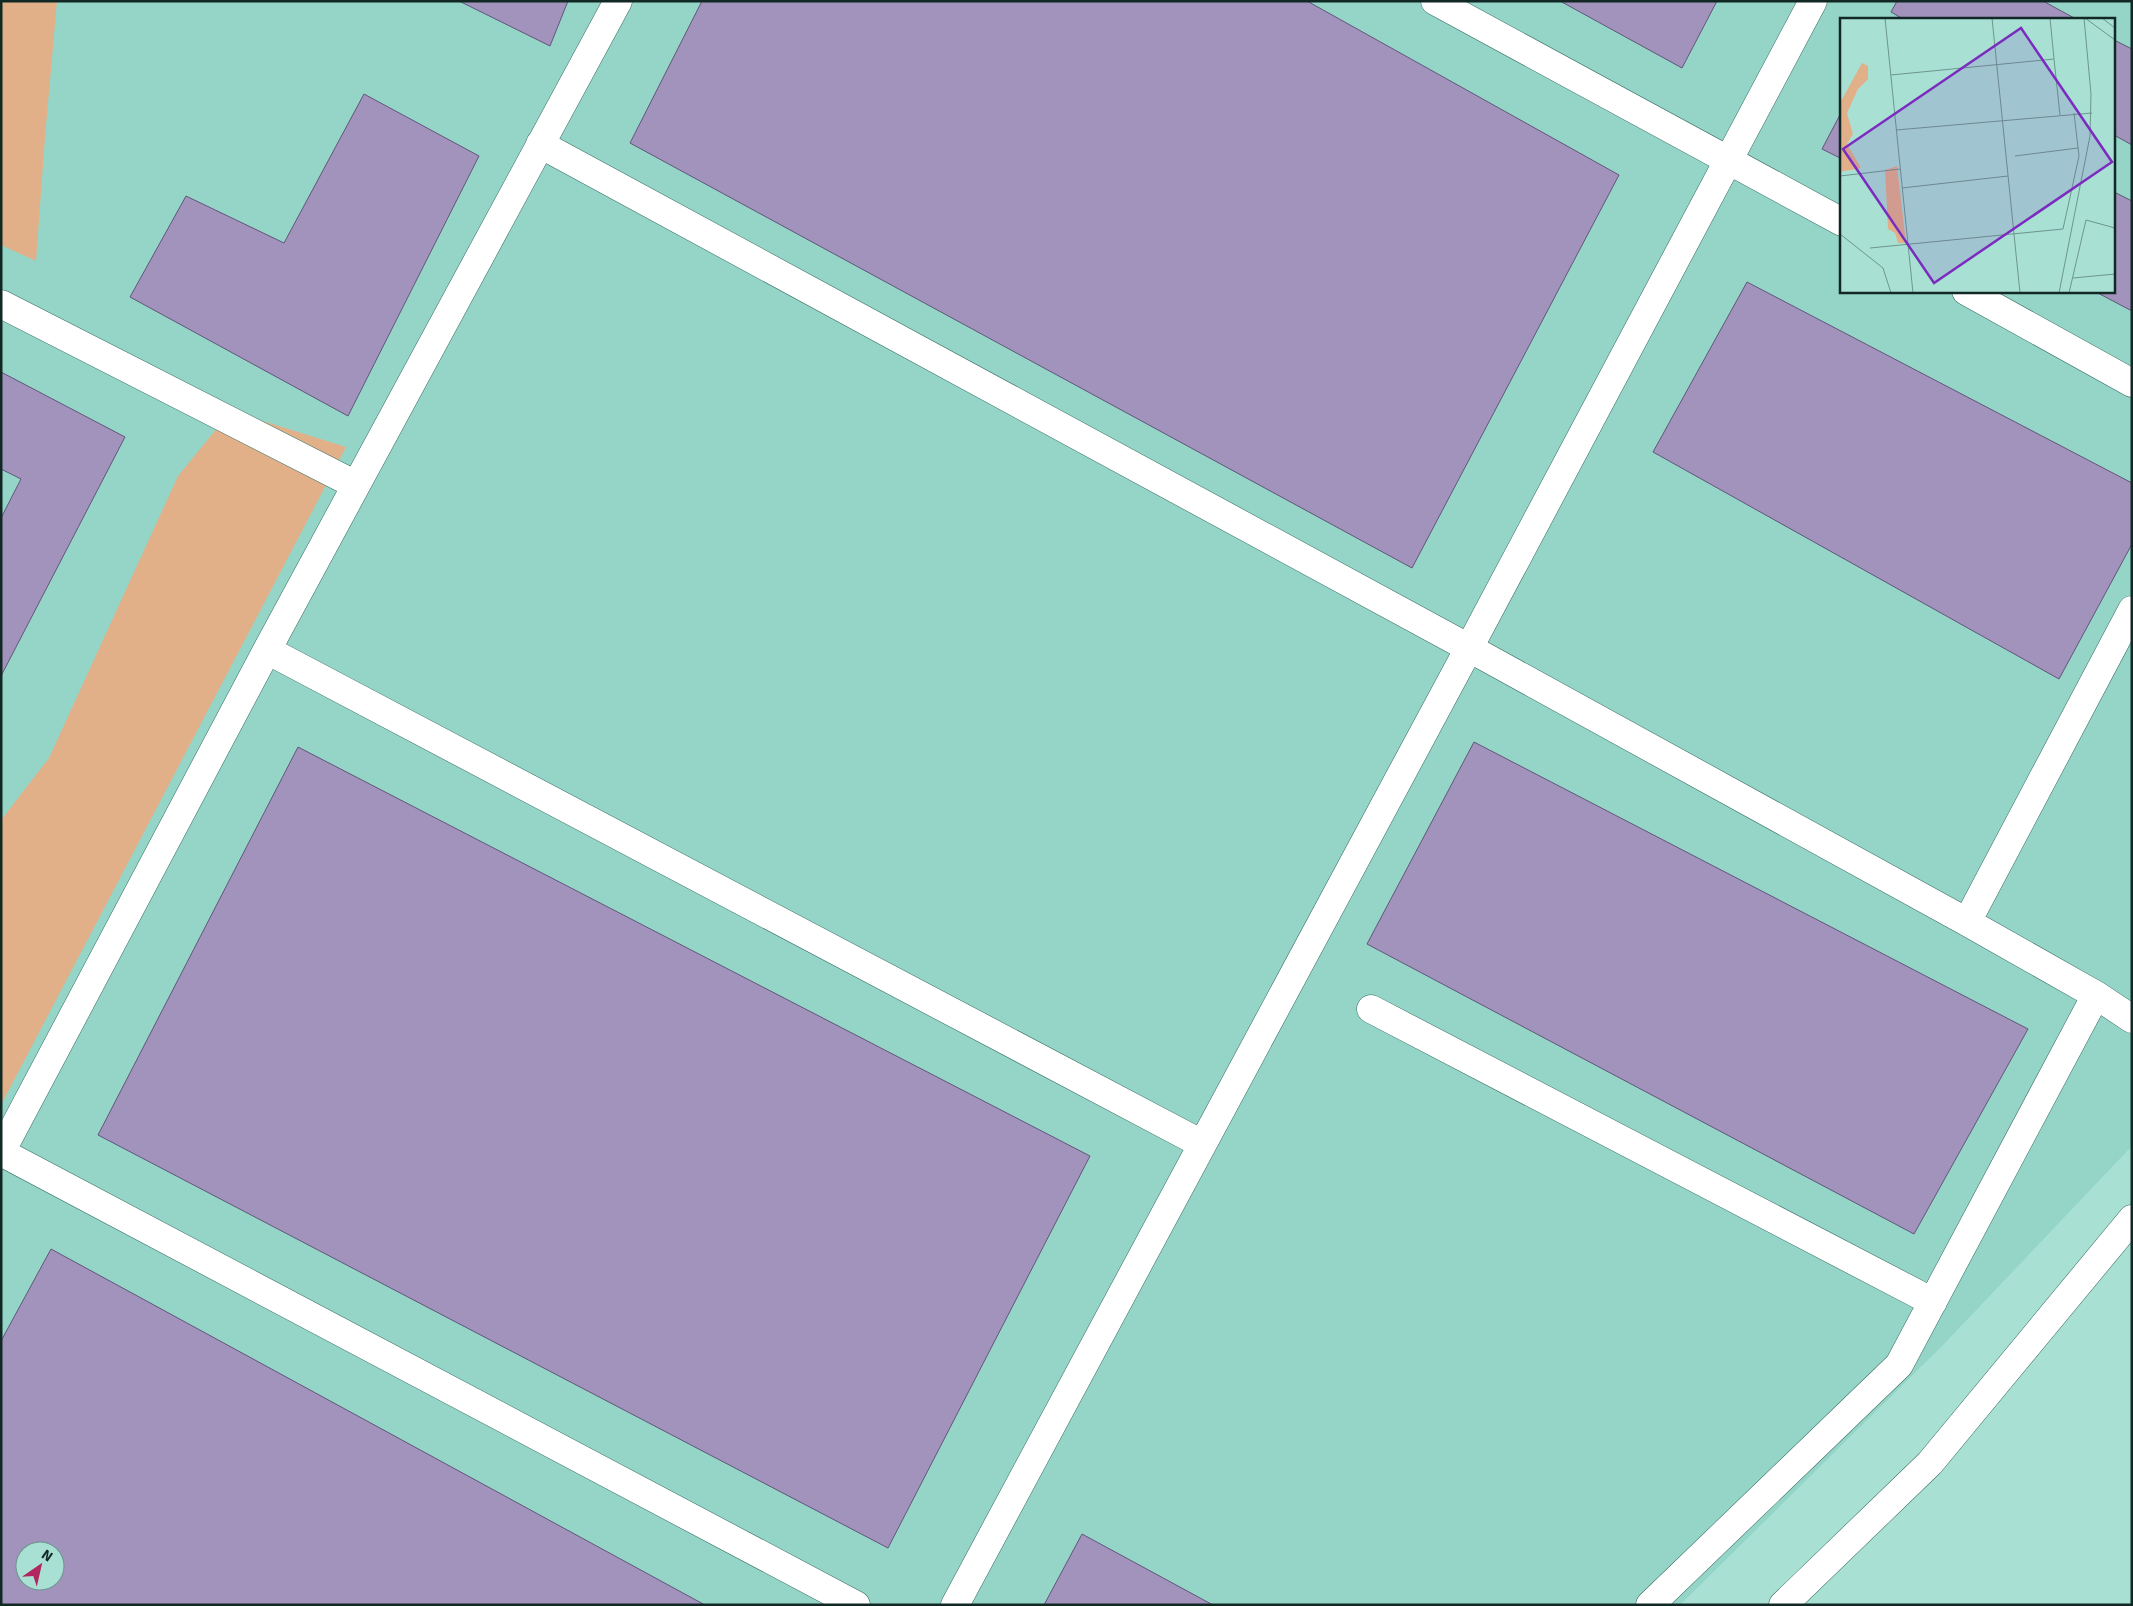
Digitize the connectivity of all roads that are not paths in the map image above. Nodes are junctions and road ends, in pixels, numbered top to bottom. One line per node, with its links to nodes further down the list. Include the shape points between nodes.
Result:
1 (618, 1): 4 (street)
2 (1435, 1): 5 (street)
3 (1813, 1): 5 (street)
4 (540, 144): 10 (street); 12 (street)
5 (1729, 159): 6 (street); 12 (street)
6 (1840, 221)
7 (1968, 292): 9 (street)
8 (1, 304): 10 (street)
9 (2132, 383)
10 (356, 485): 13 (street)
11 (2132, 610): 14 (street)
12 (1469, 648): 14 (street); 18 (street)
13 (267, 650): 18 (street); 21 (street, via 1,1152)
14 (1967, 922): 15 (street)
15 (2096, 995): 17 (street); 20 (street)
16 (1371, 1009): 20 (street)
17 (2132, 1019)
18 (1202, 1144): 22 (street)
19 (2132, 1219): 24 (street, via 1930,1463)
20 (1932, 1302): 23 (street, via 1900,1365)
21 (856, 1605)
22 (955, 1605)
23 (1650, 1605)
24 (1783, 1605)

